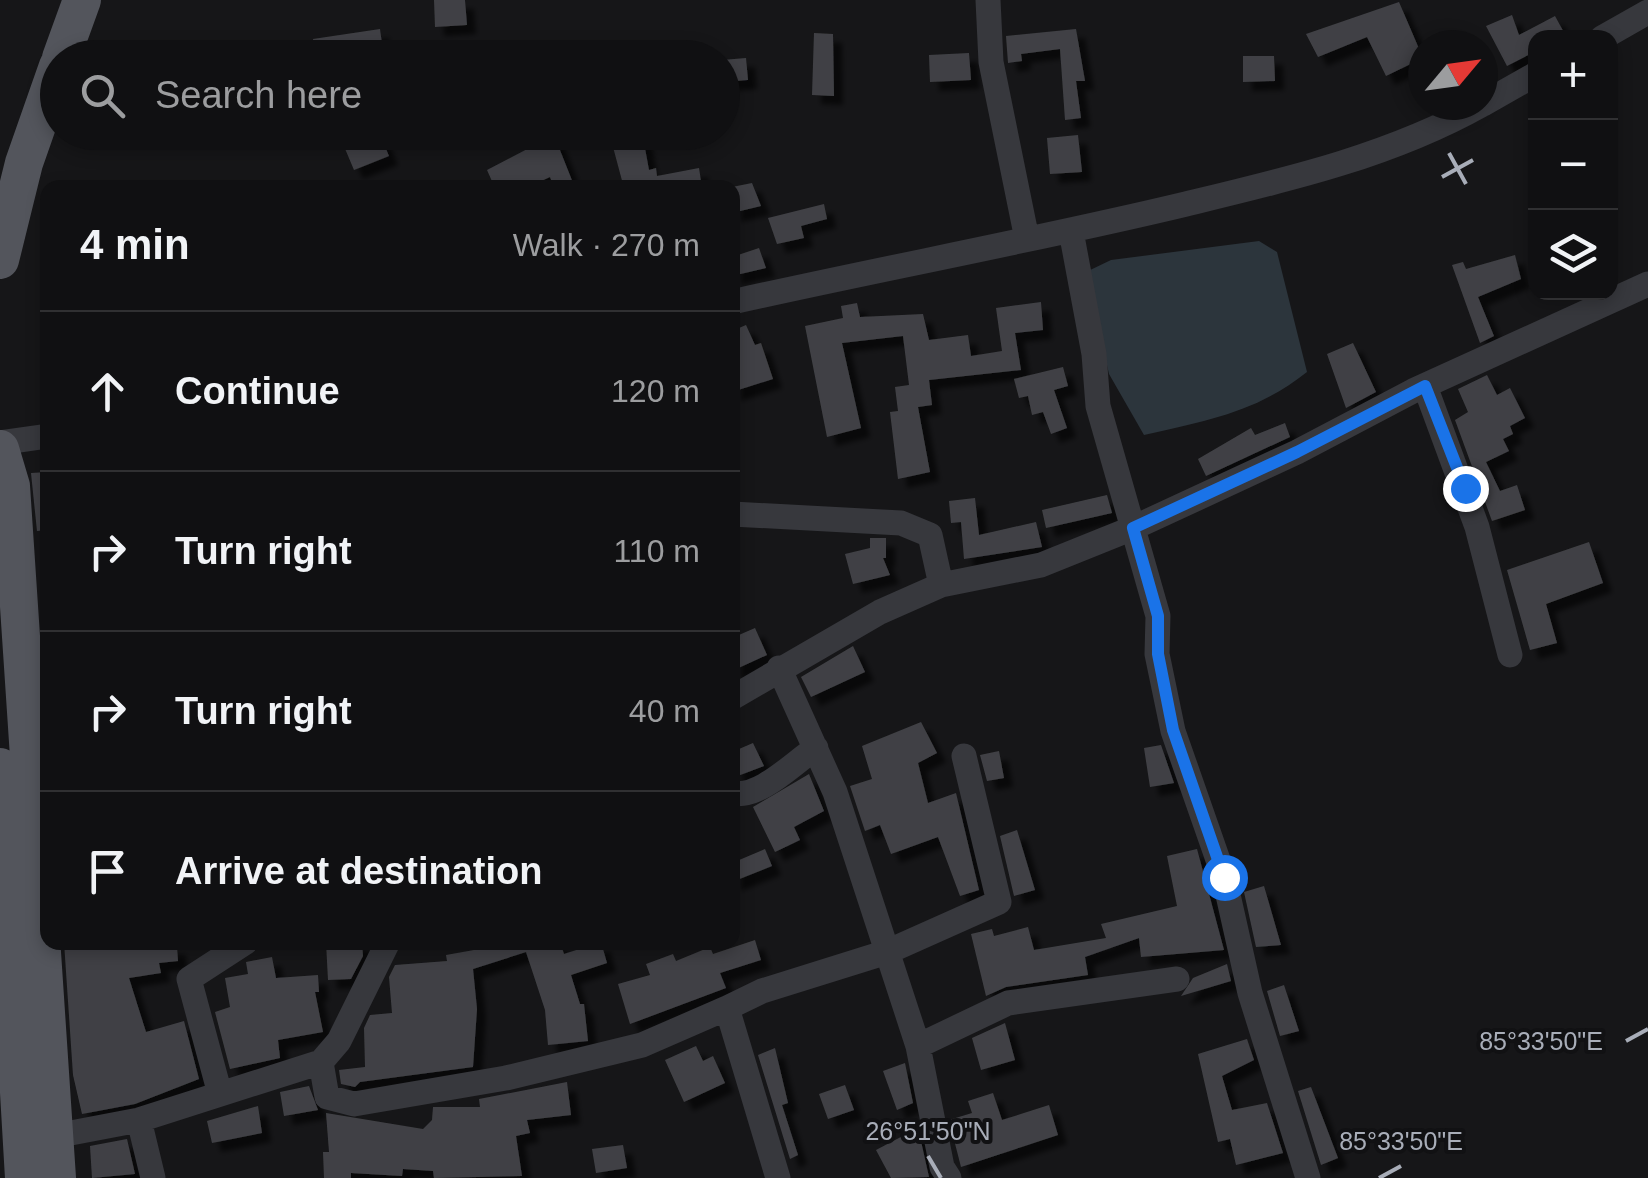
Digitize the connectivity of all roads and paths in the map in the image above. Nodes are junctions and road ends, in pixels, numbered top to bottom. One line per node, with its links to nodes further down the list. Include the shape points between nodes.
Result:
1 (82, 0): 5 (main road)
2 (988, 0): 11 (street, via 991,62)
3 (1648, 12): 4 (street)
4 (1616, 30)
5 (68, 40)
6 (1528, 78): 7 (street)
7 (1498, 95)
8 (40, 118): 12 (main road)
9 (1453, 120): 10 (street, via 1310,175)
10 (1070, 232): 11 (street); 19 (street, via 1098,406)
11 (1026, 239): 14 (street)
12 (0, 260)
13 (1648, 284): 15 (street)
14 (740, 300)
15 (1425, 386): 19 (street); 21 (street, via 1477,528)
16 (40, 438): 17 (street)
17 (0, 446): 28 (main road, via 11,486)
18 (740, 514): 20 (street, via 901,523 930,536)
19 (1133, 528): 20 (street, via 1041,565); 46 (street, via 1158,616 1173,730 1224,877 1250,993)
20 (941, 586): 22 (street)
21 (1510, 655)
22 (779, 668): 23 (street); 24 (street)
23 (740, 693)
24 (816, 748): 27 (street, via 758,788); 33 (street)
25 (964, 756): 33 (street, via 999,902)
26 (0, 767): 29 (main road)
27 (740, 791)
28 (40, 812)
29 (4, 895): 41 (main road)
30 (47, 950): 40 (main road)
31 (234, 950): 38 (street, via 189,980)
32 (384, 950): 37 (street, via 339,1041)
33 (887, 952): 35 (street); 36 (street)
34 (1176, 978): 36 (street, via 1008,1003)
35 (727, 1008): 37 (street, via 642,1045 506,1078 354,1104 327,1097); 44 (street)
36 (918, 1046): 45 (street)
37 (321, 1062): 38 (street)
38 (220, 1094): 39 (street)
39 (140, 1120): 40 (street); 43 (street)
40 (55, 1136): 42 (main road)
41 (24, 1178)
42 (58, 1178)
43 (153, 1178)
44 (778, 1178)
45 (949, 1178)
46 (1308, 1178)

